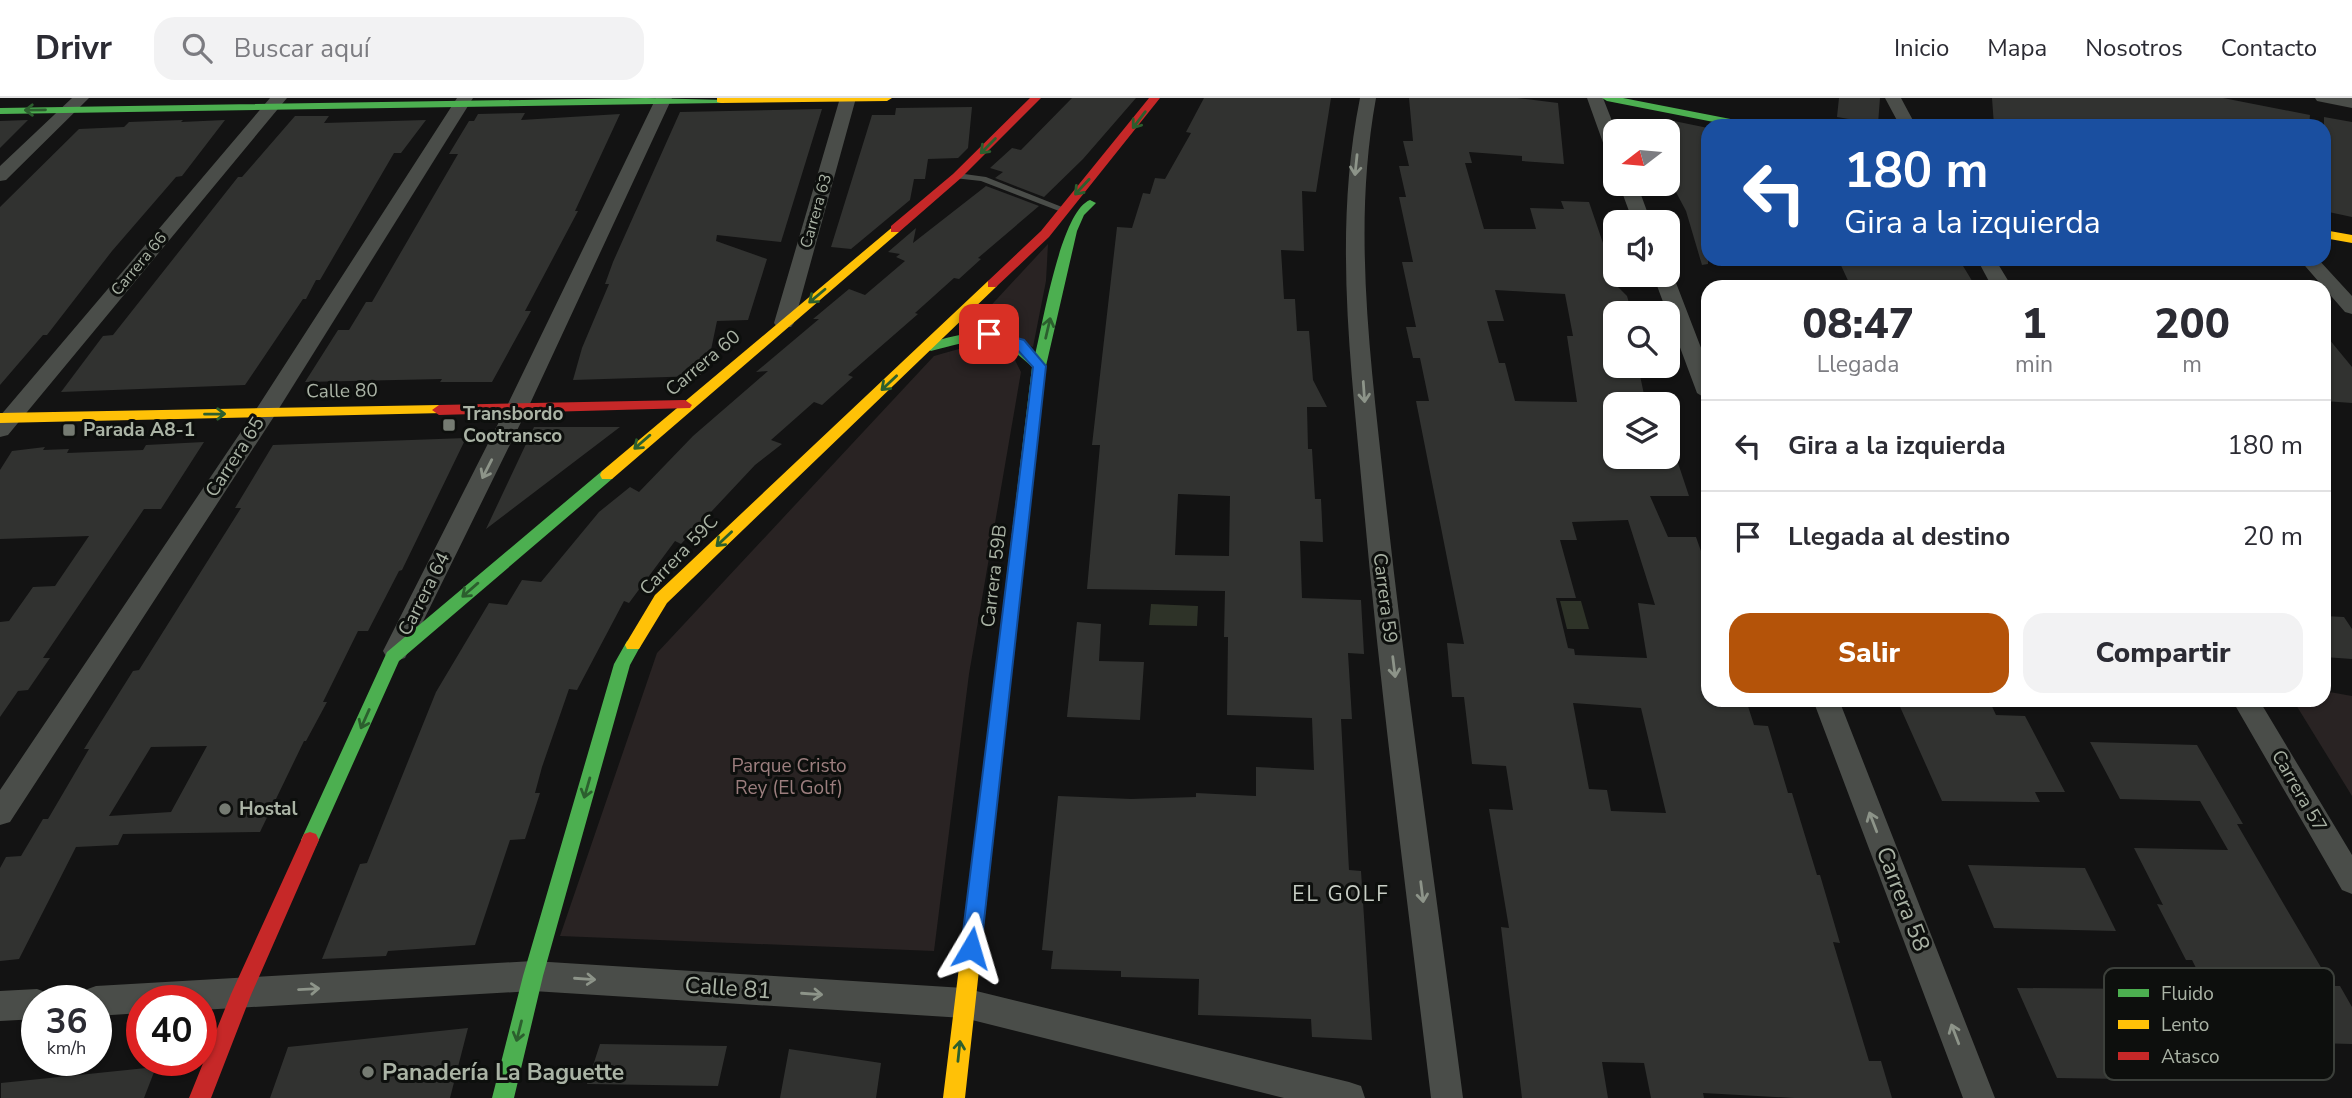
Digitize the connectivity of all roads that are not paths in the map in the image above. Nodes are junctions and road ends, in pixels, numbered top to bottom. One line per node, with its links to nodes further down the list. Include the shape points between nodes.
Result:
1 (848, 98): 2 (street); 10 (street); 32 (street, Carrera 63)
2 (887, 98)
3 (1036, 98): 22 (street, Carrera 60, one-way to 22)
4 (1155, 98): 19 (street, one-way to 19)
5 (1368, 98): 55 (street, Carrera 59, one-way to 55, via 1359,133 1351,218 1365,400 1377,535)
6 (1595, 98): 18 (street)
7 (1607, 98): 16 (street)
8 (1893, 98): 17 (street)
9 (2323, 98): 13 (street)
10 (664, 100): 11 (street); 37 (street, Carrera 64)
11 (463, 101): 12 (street); 38 (street, Carrera 65)
12 (275, 103): 14 (street); 39 (street, Carrera 66)
13 (2352, 103)
14 (75, 104): 15 (street, one-way to 15); 21 (street)
15 (0, 111)
16 (1715, 119)
17 (1904, 119)
18 (1603, 120)
19 (1122, 142): 20 (street); 24 (street, one-way to 24)
20 (1140, 147)
21 (0, 176)
22 (957, 176): 24 (lane, via 983,179); 32 (street, Carrera 60, one-way to 32)
23 (1114, 176): 34 (street, Carrera 59B, one-way to 23, via 1071,231 1079,214)
24 (1062, 209): 33 (street, Carrera 59C, via 1045,234)
25 (2331, 235): 26 (street)
26 (2352, 239)
27 (2314, 266): 28 (street)
28 (2326, 280)
29 (2331, 285): 31 (street)
30 (1668, 287): 35 (street)
31 (2352, 309)
32 (784, 323): 36 (street, Carrera 60)
33 (925, 349): 34 (street, via 964,335 989,334 1019,343); 45 (street, Carrera 59C, one-way to 45, via 661,599 622,664)
34 (1040, 366): 48 (street, Carrera 59B)
35 (1701, 375)
36 (685, 404): 37 (street, Calle 80); 40 (street, Carrera 60, one-way to 40)
37 (517, 408): 38 (street, Calle 80); 40 (street, Carrera 64, one-way to 40)
38 (265, 413): 39 (street, Calle 80, one-way to 38); 43 (street, Carrera 65)
39 (3, 422)
40 (393, 657): 46 (street, Carrera 64, one-way to 46)
41 (1829, 707): 56 (street, Carrera 58, one-way to 41)
42 (2249, 707): 44 (street, Carrera 57)
43 (0, 813)
44 (2352, 881)
45 (533, 976): 46 (street, Calle 81, one-way to 45); 48 (street, Calle 81, one-way to 48); 52 (street, Carrera 59C, one-way to 52)
46 (241, 994): 47 (street, Calle 81); 51 (street, Carrera 64)
47 (112, 1000)
48 (964, 1003): 53 (street, Carrera 59B, one-way to 48); 54 (street, Calle 81)
49 (21, 1005): 50 (street)
50 (0, 1006)
51 (200, 1098)
52 (503, 1098)
53 (954, 1098)
54 (1349, 1098)
55 (1447, 1098)
56 (1979, 1098)

